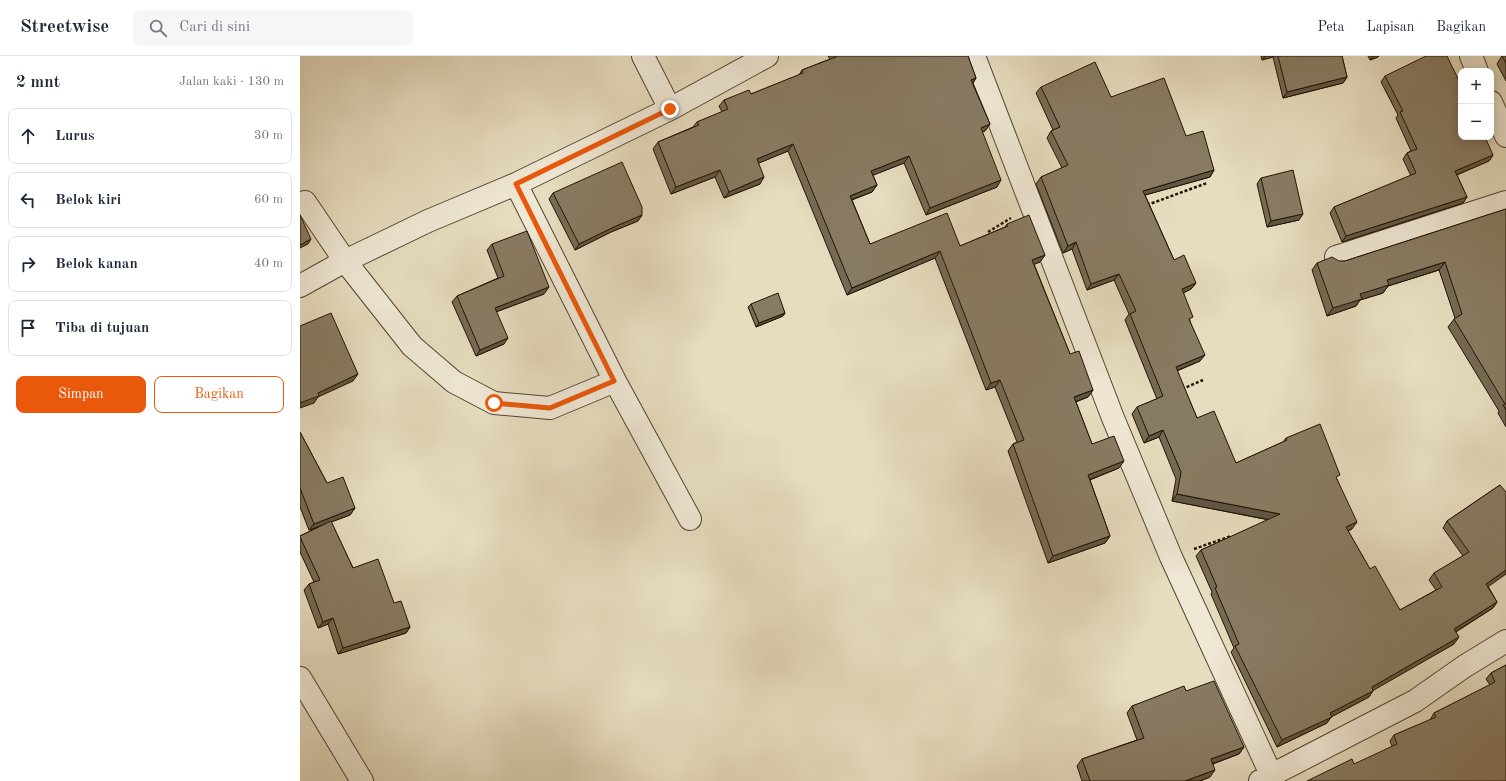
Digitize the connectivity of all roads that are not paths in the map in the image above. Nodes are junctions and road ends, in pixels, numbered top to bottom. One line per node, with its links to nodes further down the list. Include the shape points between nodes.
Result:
1 (643, 56): 7 (street)
2 (767, 56): 7 (street)
3 (974, 56): 19 (street, via 1110,411)
4 (1471, 56): 5 (street)
5 (1476, 68)
6 (1492, 104): 8 (street)
7 (670, 109): 9 (street)
8 (1506, 136)
9 (516, 184): 13 (street, via 428,221); 15 (street)
10 (306, 202): 13 (street)
11 (1506, 202): 12 (street)
12 (1336, 257)
13 (345, 261): 14 (street); 15 (street, via 412,346 454,382 494,403 550,408)
14 (300, 286)
15 (614, 381): 16 (street)
16 (690, 519)
17 (1506, 641): 19 (street, via 1415,701)
18 (300, 678): 20 (street)
19 (1268, 779)
20 (362, 781)

